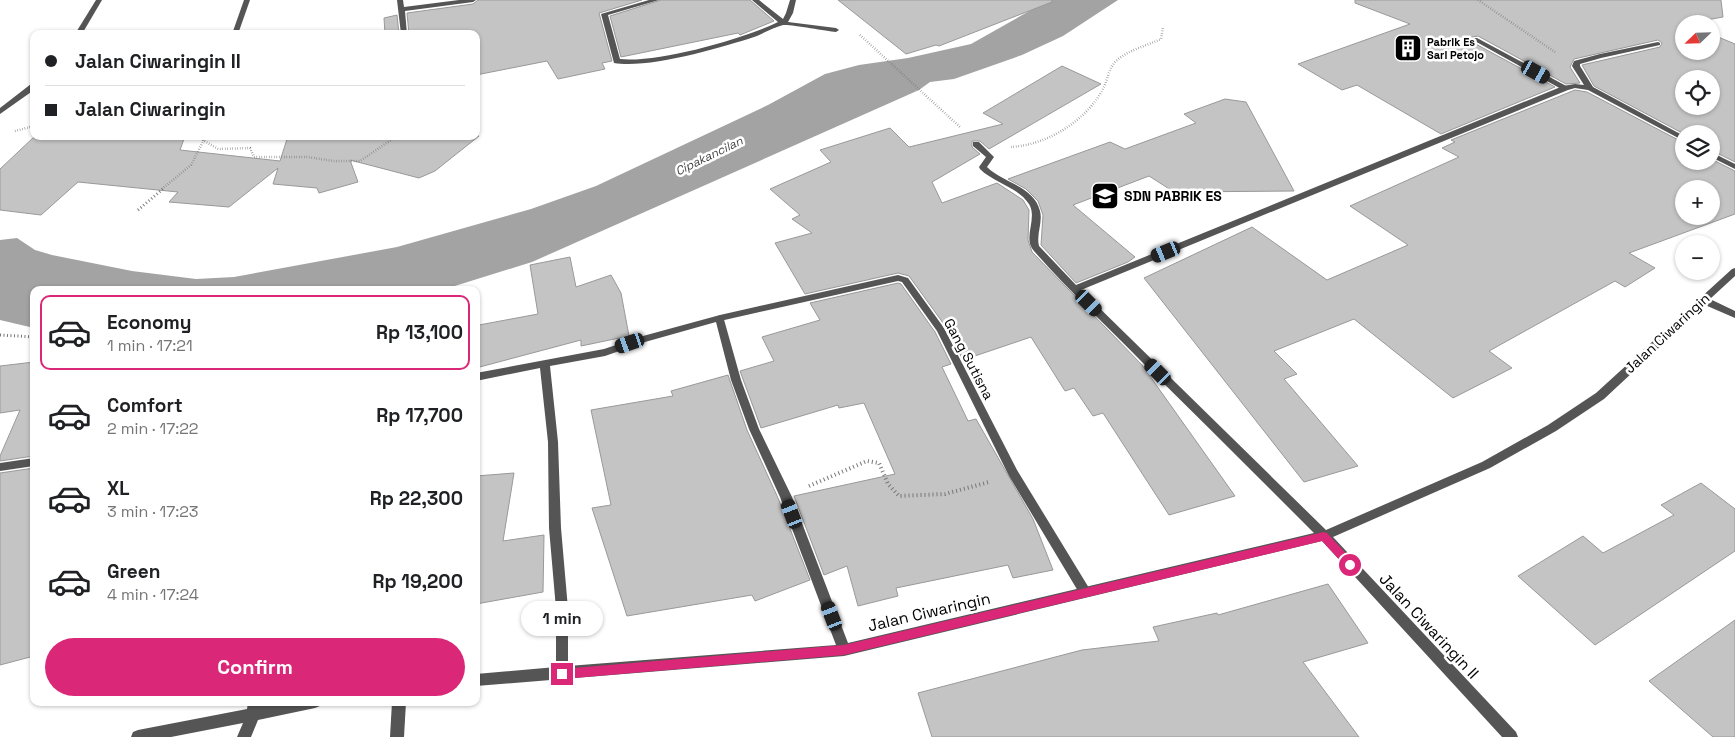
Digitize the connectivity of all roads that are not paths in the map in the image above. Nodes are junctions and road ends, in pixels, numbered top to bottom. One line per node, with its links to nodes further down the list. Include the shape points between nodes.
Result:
1 (99, 0): 11 (street)
2 (247, 0): 12 (street)
3 (400, 0): 9 (street)
4 (473, 0): 9 (street)
5 (656, 0): 8 (street)
6 (755, 0): 10 (street)
7 (793, 0): 10 (street, via 792,9)
8 (628, 3): 10 (street, via 603,16 617,61 621,62 730,42)
9 (400, 10): 13 (street)
10 (783, 23): 14 (street)
11 (80, 30)
12 (237, 30)
13 (403, 30)
14 (836, 30)
15 (1475, 39): 17 (street)
16 (1658, 44): 18 (street, via 1580,61 1576,66)
17 (1566, 88): 18 (street); 26 (street)
18 (1590, 88): 21 (street)
19 (30, 89): 20 (street)
20 (0, 112)
21 (1675, 134)
22 (976, 144): 26 (street, Jalan Ciwaringin II, via 990,158 983,167 986,172 1030,199 1036,209 1034,247)
23 (1720, 159): 24 (street)
24 (1735, 167)
25 (1735, 271): 27 (street, Jalan Ciwaringin)
26 (1075, 289): 34 (street, Jalan Ciwaringin II)
27 (1703, 300): 28 (street); 34 (street, Jalan Ciwaringin, via 1600,396 1552,428 1486,465)
28 (1735, 315)
29 (720, 318): 30 (street, via 605,352); 35 (street, Gang Sutisna, via 902,278 941,330 1012,473); 36 (street, via 736,380 754,429 786,497)
30 (545, 364): 31 (street); 37 (street, via 553,442 562,609)
31 (480, 376)
32 (30, 463): 33 (street)
33 (0, 467)
34 (1324, 536): 35 (street, Jalan Ciwaringin); 45 (street, Jalan Ciwaringin II)
35 (1085, 592): 36 (street, Jalan Ciwaringin)
36 (844, 650): 37 (street, Jalan Ciwaringin)
37 (562, 674): 38 (street, Jalan Ciwaringin)
38 (480, 680)
39 (280, 706): 41 (street)
40 (399, 706): 44 (street)
41 (254, 709): 42 (street); 43 (street)
42 (138, 737)
43 (244, 737)
44 (397, 737)
45 (1511, 737)

